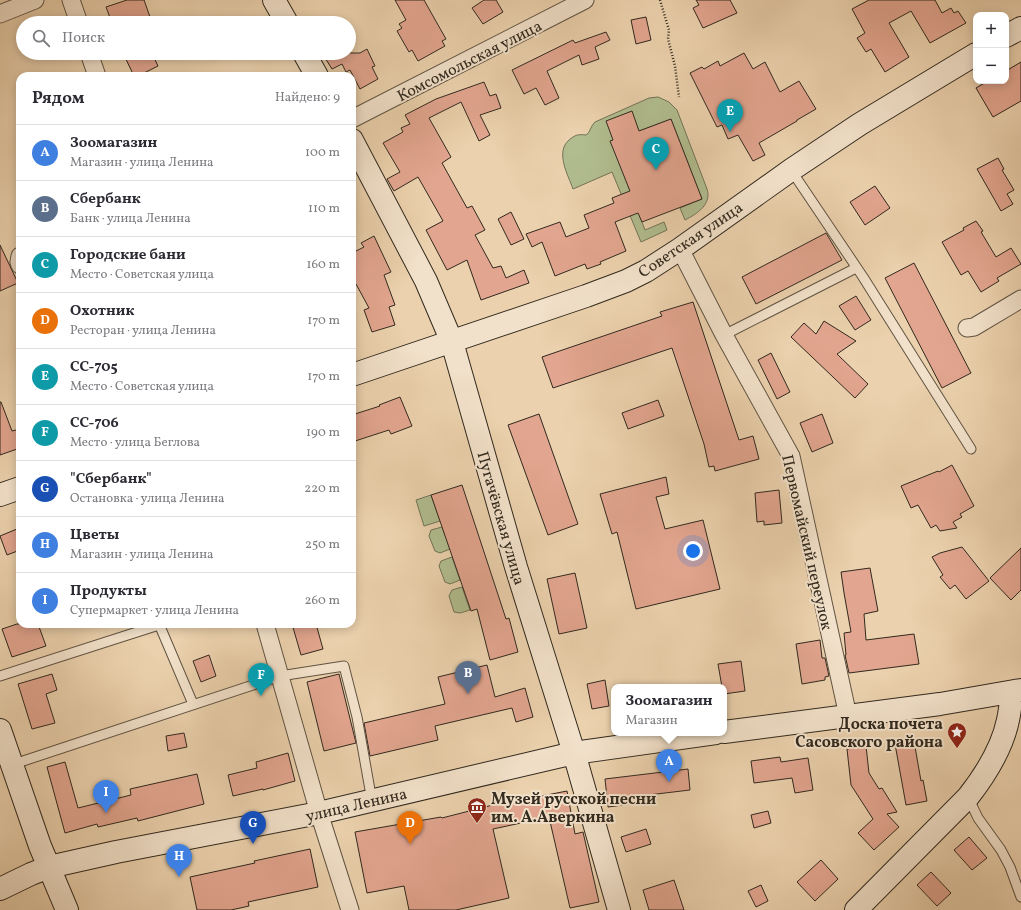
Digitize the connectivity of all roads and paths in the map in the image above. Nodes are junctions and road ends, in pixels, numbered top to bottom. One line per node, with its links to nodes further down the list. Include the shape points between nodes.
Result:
1 (35, 0): 6 (street)
2 (71, 0): 7 (street)
3 (274, 0): 8 (street)
4 (585, 0): 17 (street, Комсомольская улица)
5 (660, 0): 16 (path, via 669,30 668,39)
6 (0, 14)
7 (77, 16)
8 (283, 16)
9 (1021, 28): 10 (street)
10 (1009, 34)
11 (973, 56): 19 (street, Советская улица, via 860,124)
12 (91, 60): 14 (street)
13 (308, 60): 15 (street)
14 (96, 72)
15 (315, 72)
16 (679, 97)
17 (356, 117)
18 (356, 148): 25 (street, Пугачёвская улица, via 426,281)
19 (791, 170): 20 (street, Советская улица); 21 (lane)
20 (680, 249): 24 (street, Первомайский переулок); 25 (street, Советская улица, via 626,281)
21 (856, 268): 24 (lane); 27 (lane)
22 (1021, 299): 23 (street, via 974,327)
23 (967, 328)
24 (724, 335): 37 (street, Первомайский переулок, via 791,456)
25 (452, 342): 26 (street, Советская улица); 41 (street, Пугачёвская улица, via 516,567)
26 (356, 374)
27 (971, 449)
28 (16, 489): 29 (street)
29 (0, 494)
30 (148, 628): 33 (lane)
31 (162, 628): 36 (lane)
32 (266, 628): 34 (street)
33 (0, 676)
34 (280, 676): 36 (lane); 44 (lane, via 344,666 357,717); 45 (street)
35 (1016, 691): 37 (street); 43 (street, via 998,751)
36 (193, 704): 42 (lane)
37 (848, 716): 39 (street)
38 (0, 730): 42 (street)
39 (727, 732)
40 (695, 736): 41 (street, улица Ленина)
41 (574, 753): 44 (street, улица Ленина); 51 (street, Пугачёвская улица)
42 (11, 765): 46 (street)
43 (968, 797): 48 (lane, via 978,818 1001,850); 52 (street)
44 (372, 800): 45 (street, улица Ленина)
45 (319, 813): 46 (street, улица Ленина); 50 (street)
46 (49, 867): 47 (street, улица Ленина); 49 (street)
47 (0, 889)
48 (1021, 896)
49 (67, 910)
50 (350, 910)
51 (619, 910)
52 (856, 910)

